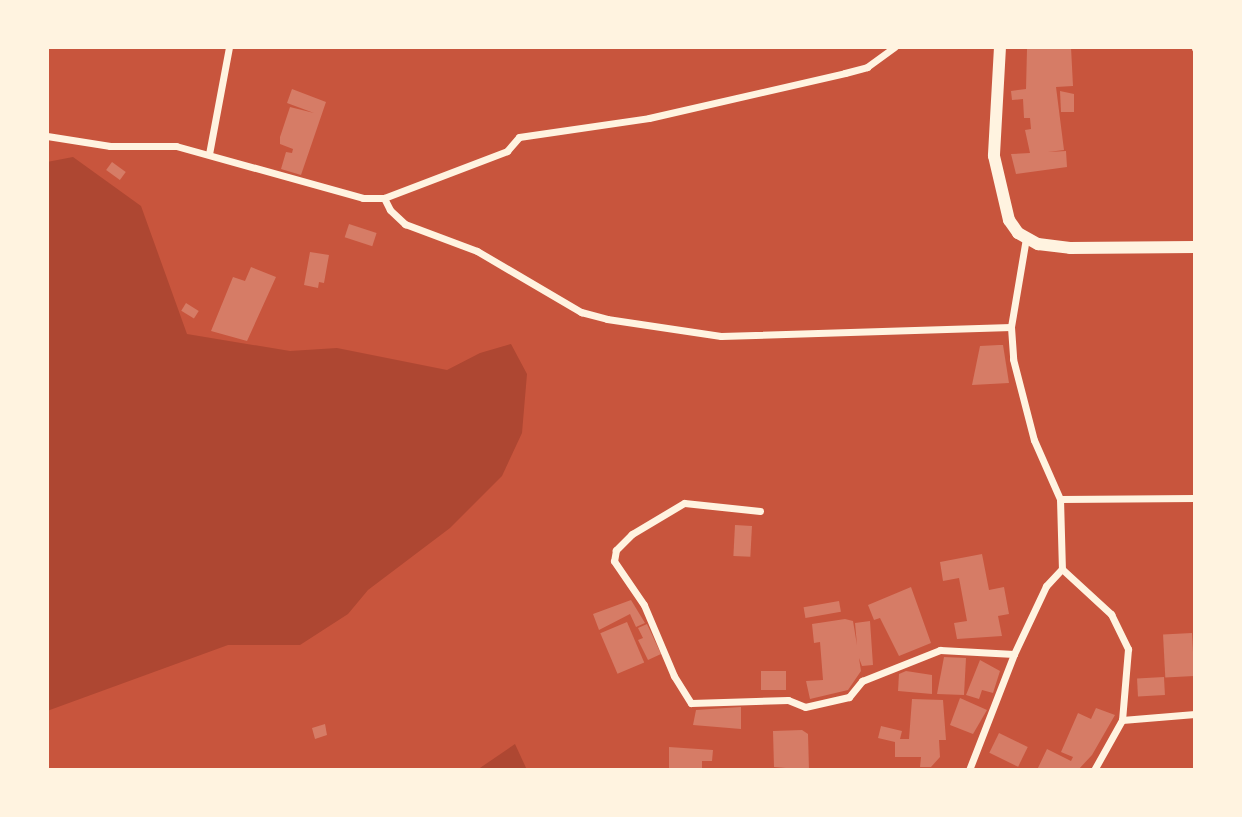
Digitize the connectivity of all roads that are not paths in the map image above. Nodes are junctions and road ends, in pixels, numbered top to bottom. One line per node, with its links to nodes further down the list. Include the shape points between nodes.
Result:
1 (229, 47): 5 (street)
2 (895, 47): 6 (street, via 867,67 845,73 649,118 519,137 507,151)
3 (1000, 47): 7 (main road, via 994,156 1009,220)
4 (48, 137): 5 (street, via 110,146 176,146)
5 (209, 154): 6 (street, via 363,198)
6 (384, 198): 9 (street, via 405,224 477,251 581,312 607,319 721,336)
7 (1026, 238): 8 (main road, via 1070,248); 9 (street)
8 (1195, 247)
9 (1011, 327): 11 (street, via 1020,396)
10 (1195, 498): 11 (street)
11 (1060, 499): 13 (street)
12 (760, 511): 14 (street, via 684,503 632,534 616,551 614,561 644,605 674,676 691,703 788,700 805,707 849,697 862,681 940,650)
13 (1062, 569): 14 (street, via 1046,586); 16 (street, via 1111,614 1125,638 1128,667)
14 (1014, 654): 17 (street)
15 (1195, 714): 16 (street)
16 (1122, 720): 18 (street)
17 (969, 770)
18 (1094, 770)

